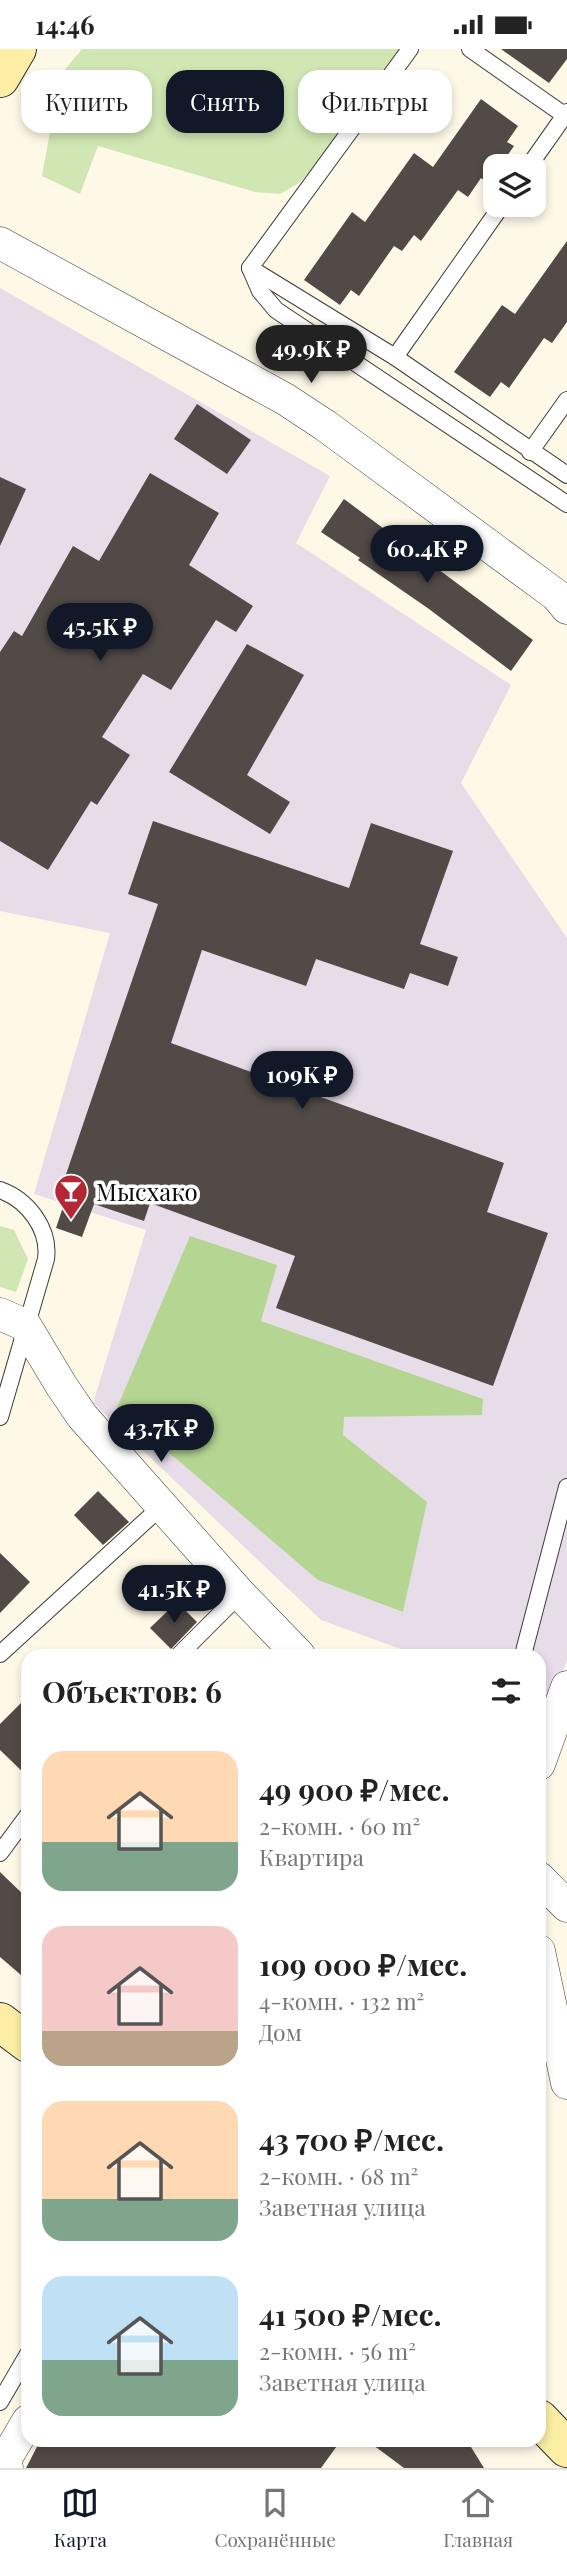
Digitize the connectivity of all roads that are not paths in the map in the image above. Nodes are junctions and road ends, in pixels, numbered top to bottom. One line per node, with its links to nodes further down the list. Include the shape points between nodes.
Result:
1 (17, 49): 4 (street)
2 (410, 49): 9 (lane)
3 (470, 49): 5 (lane)
4 (0, 78)
5 (566, 114): 6 (lane)
6 (538, 154)
7 (493, 217): 10 (lane)
8 (0, 243): 15 (street, via 285,399 556,595)
9 (250, 268): 10 (lane); 14 (lane, via 260,291 276,310)
10 (395, 356): 12 (lane)
11 (567, 400): 12 (lane)
12 (530, 452): 13 (lane)
13 (567, 475)
14 (567, 504)
15 (567, 608)
16 (0, 1189): 17 (lane, via 27,1208 45,1233 47,1246 46,1259)
17 (13, 1319): 18 (lane, via 9,1390); 20 (street, via 82,1416)
18 (0, 1417)
19 (567, 1487): 24 (lane)
20 (163, 1506): 21 (street); 25 (lane)
21 (240, 1594): 22 (lane); 23 (street)
22 (185, 1649)
23 (293, 1649)
24 (525, 1649)
25 (0, 1654)
26 (567, 1687): 27 (street)
27 (546, 1745)
28 (21, 1824): 29 (lane)
29 (0, 1853)
30 (546, 1885): 31 (street)
31 (567, 1906)
32 (546, 1984): 35 (street)
33 (0, 2022): 34 (street)
34 (21, 2038)
35 (567, 2083)
36 (21, 2366): 37 (lane)
37 (0, 2402)
38 (546, 2426): 40 (street)
39 (21, 2433): 41 (street)
40 (567, 2448)
41 (3, 2465)

